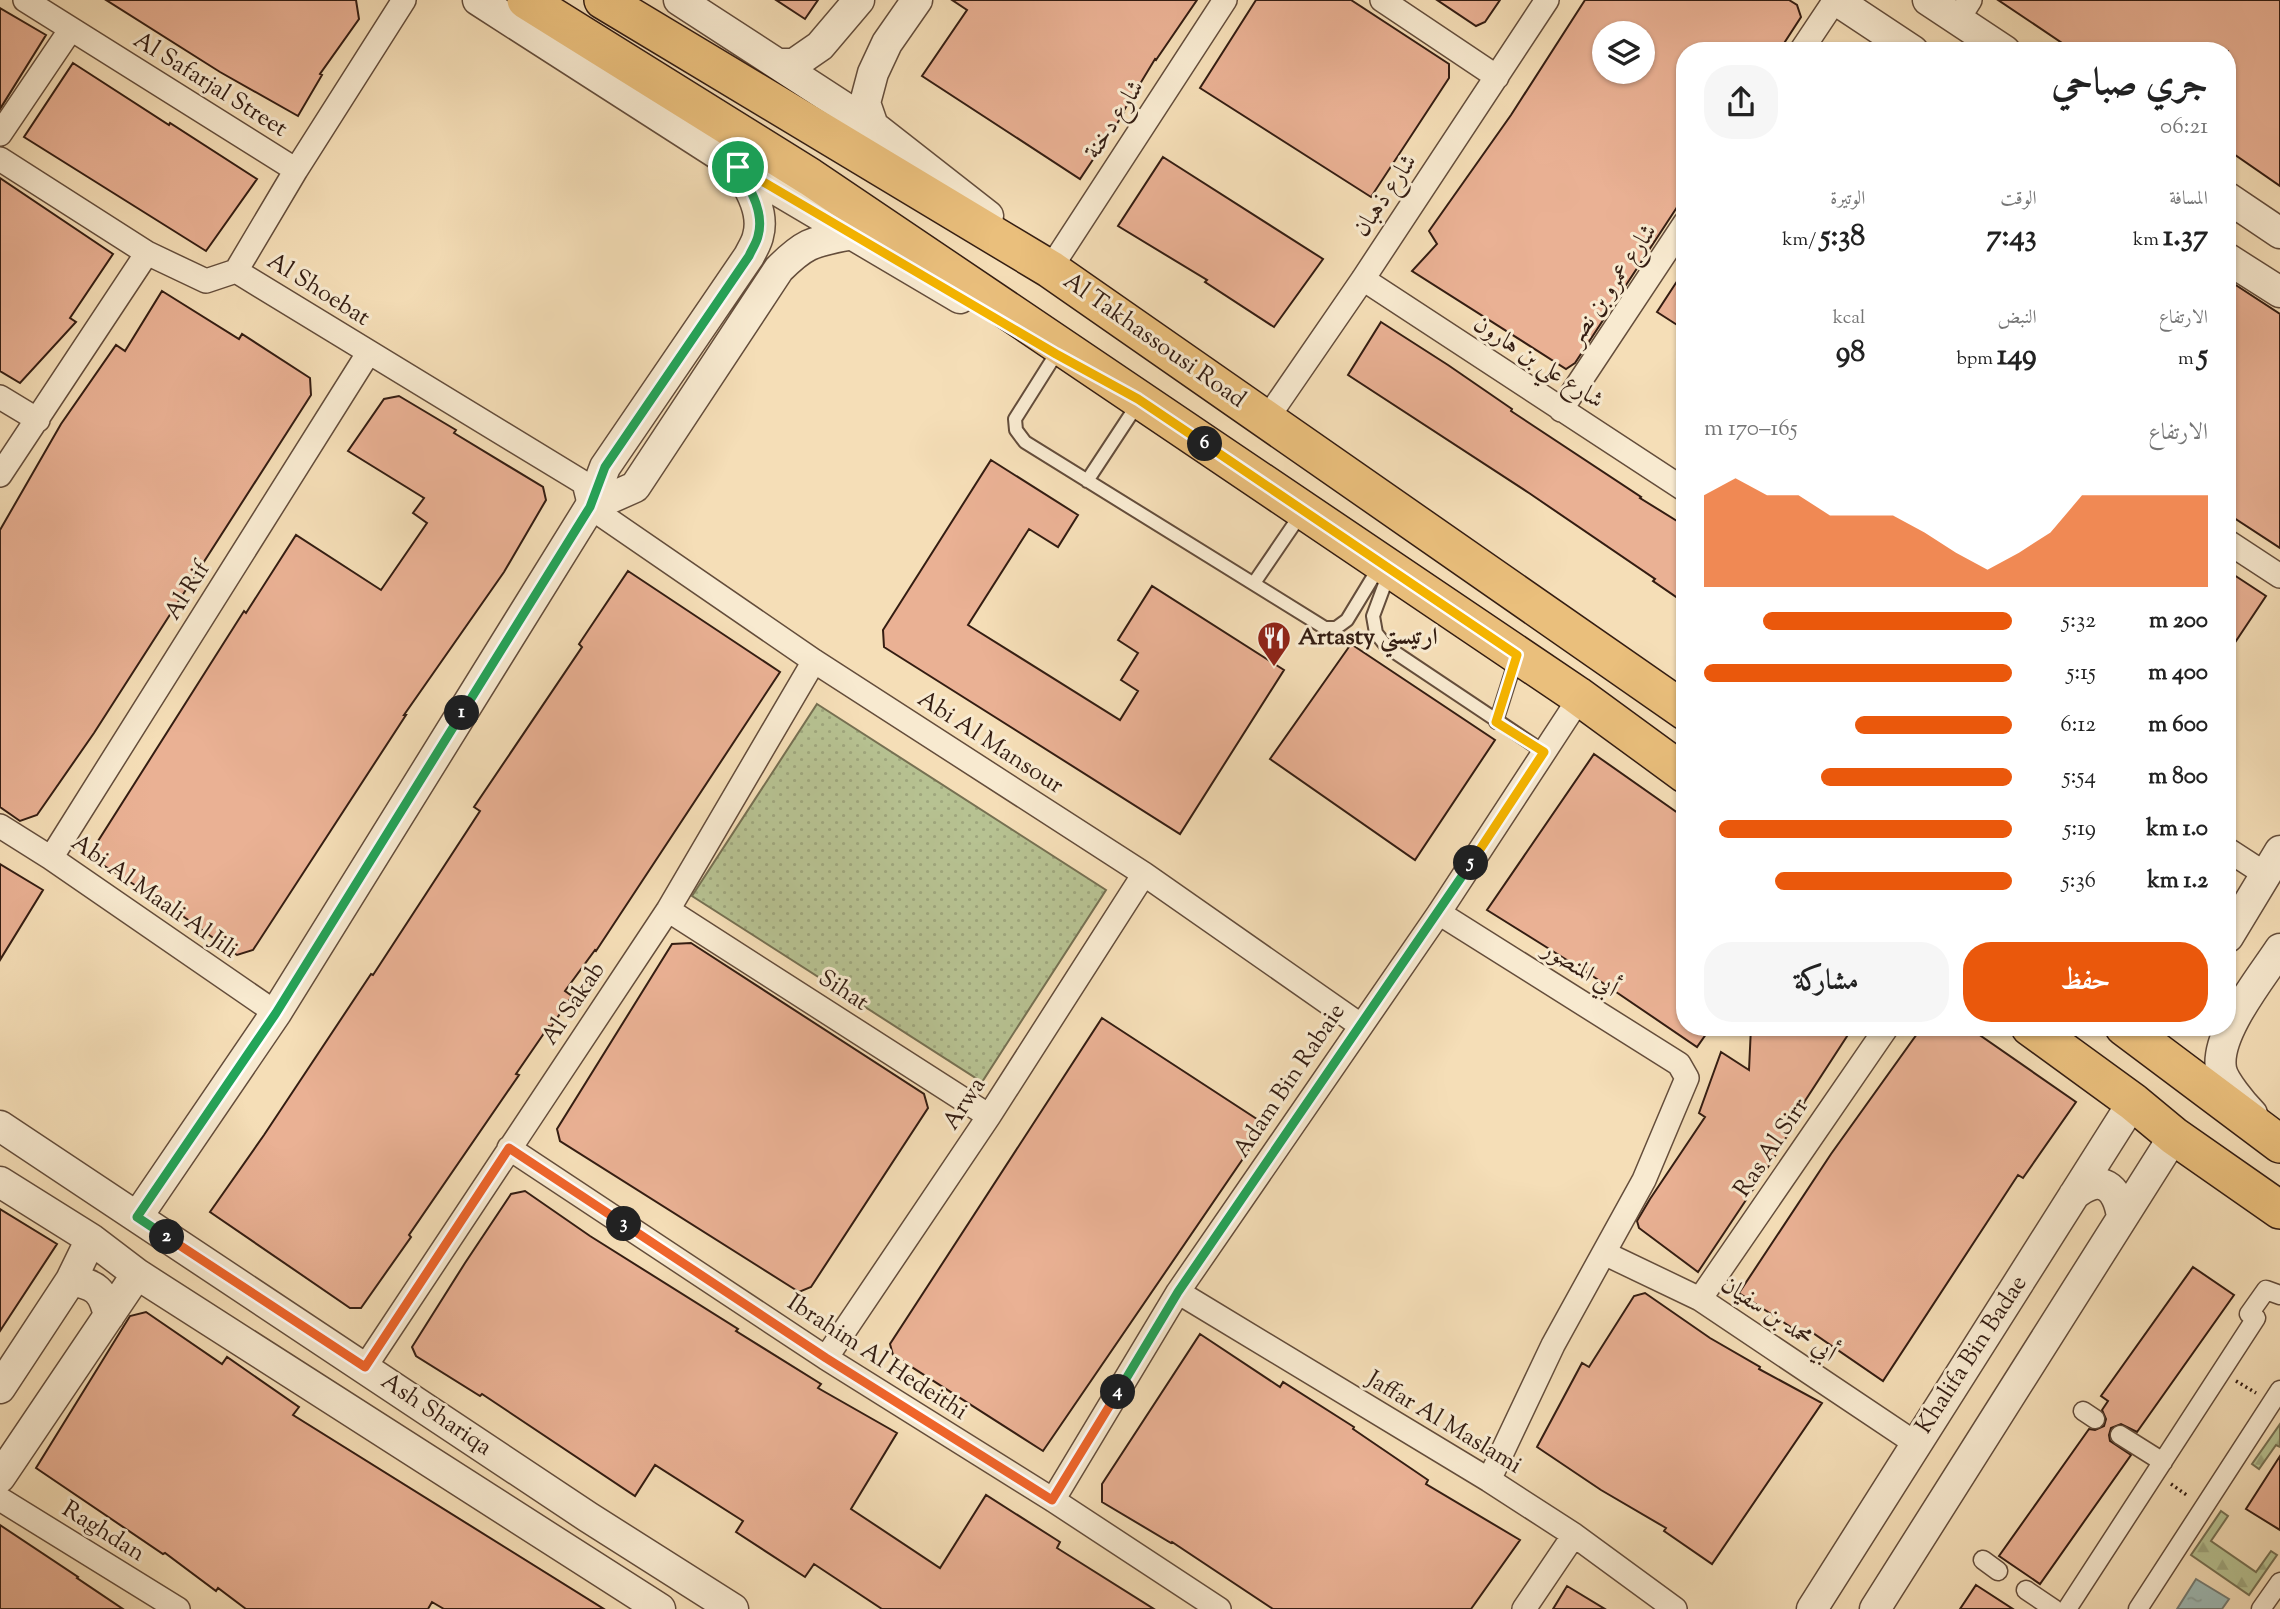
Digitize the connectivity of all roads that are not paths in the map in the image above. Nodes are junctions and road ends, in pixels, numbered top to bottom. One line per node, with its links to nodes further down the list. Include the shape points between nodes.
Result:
1 (25, 0): 17 (street, Al Safarjal Street)
2 (404, 0): 27 (street)
3 (478, 0): 26 (street)
4 (526, 0): 41 (main road, via 810,177)
5 (603, 0): 34 (main road, Al Takhassousi Road)
6 (679, 0): 21 (street)
7 (859, 0): 21 (street, via 821,46 794,64)
8 (873, 0): 9 (street, via 875,10 887,16)
9 (908, 0)
10 (917, 0): 23 (street, via 873,73 865,103)
11 (1225, 0): 34 (street, شارع دخنة)
12 (1382, 0): 22 (street)
13 (1547, 0): 22 (street, شارع ذهبان)
14 (1835, 0): 18 (street); 19 (street)
15 (1928, 0): 16 (street)
16 (1964, 9): 20 (street)
17 (71, 29): 24 (street); 27 (street, Al Safarjal Street)
18 (1807, 42)
19 (1899, 42)
20 (1997, 42)
21 (778, 64): 23 (street)
22 (1497, 77): 36 (street, شارع ذهبان)
23 (873, 126): 34 (street)
24 (0, 134)
25 (0, 159): 32 (street, Al Shoebat)
26 (738, 167): 30 (street); 48 (street, via 754,195 759,234 749,256 605,467)
27 (296, 170): 35 (street)
28 (2236, 203): 29 (street)
29 (2280, 233)
30 (852, 234): 39 (street); 48 (street, via 813,242 779,269 635,487)
31 (1676, 237): 42 (street, شارع عمرو بن نصر)
32 (147, 253): 35 (street, Al Shoebat, via 206,281); 44 (street)
33 (2236, 263): 37 (street)
34 (1050, 269): 43 (main road, Al Takhassousi Road)
35 (236, 271): 38 (street, Al Shoebat)
36 (1363, 279): 42 (street, شارع علي بن هارون); 43 (street, شارع ذهبان)
37 (2280, 292)
38 (369, 352): 48 (street, Al Shoebat, via 584,483); 63 (street, Al Rif)
39 (1056, 354): 41 (street); 46 (lane, via 1015,419 1016,430 1025,442)
40 (0, 397): 44 (street)
41 (1139, 399): 46 (lane); 49 (main road)
42 (1561, 410): 47 (street, شارع علي بن هارون)
43 (1266, 420): 57 (main road, Al Takhassousi Road)
44 (38, 421): 45 (street)
45 (0, 475)
46 (1087, 481): 53 (lane)
47 (1676, 485)
48 (590, 507): 55 (street, Abi Al Mansour); 71 (street)
49 (1303, 510): 51 (main road); 53 (lane)
50 (2236, 547): 52 (street)
51 (1386, 566): 53 (lane, via 1347,620 1336,628 1325,628); 54 (main road); 58 (lane, via 1373,615 1376,633 1387,648)
52 (2280, 576)
53 (1254, 583)
54 (1517, 655): 56 (main road); 58 (lane)
55 (814, 661): 65 (street, Abi Al Mansour); 66 (street, Al Sakab)
56 (1577, 695): 59 (street, Adam Bin Rabaie); 60 (main road)
57 (1676, 705)
58 (1496, 722): 59 (lane)
59 (1544, 752): 67 (street, Adam Bin Rabaie)
60 (1676, 768)
61 (0, 826): 63 (street, Abi Al Maali Al Jili)
62 (2236, 852): 64 (street)
63 (51, 858): 71 (street, Abi Al Maali Al Jili)
64 (2273, 863): 68 (street)
65 (1144, 874): 73 (street, Abi Al Mansour); 79 (street, Arwa)
66 (668, 910): 79 (street, Sihat); 83 (street, Al Sakab)
67 (1439, 913): 73 (street, Adam Bin Rabaie); 90 (street, أبي المنصور, via 1679,1064 1687,1079 1644,1180)
68 (2236, 924)
69 (2273, 960): 70 (street); 72 (street)
70 (2236, 1006)
71 (276, 1013): 87 (street)
72 (2236, 1019)
73 (1360, 1025): 93 (street, Adam Bin Rabaie)
74 (1882, 1036): 95 (street, Ras Al Sirr)
75 (2042, 1036): 78 (main road)
76 (2136, 1036): 82 (main road)
77 (2226, 1036): 82 (street, via 2221,1072)
78 (2133, 1102): 81 (main road); 85 (street, Khalifa Bin Badae)
79 (989, 1116): 97 (street, Arwa)
80 (0, 1126): 87 (street, Ash Shariqa)
81 (2174, 1136): 86 (main road); 88 (street)
82 (2279, 1143)
83 (509, 1148): 97 (street, Ibrahim Al Hedeithi); 98 (street, Al Sakab)
84 (0, 1182): 89 (street, Ash Shariqa)
85 (2074, 1195): 88 (street, via 2085,1186 2099,1184 2112,1189 2120,1200); 102 (street, Khalifa Bin Badae)
86 (2280, 1210)
87 (137, 1217): 98 (street, Ash Shariqa)
88 (2122, 1217): 122 (street)
89 (91, 1239): 91 (street, Ash Shariqa); 92 (street)
90 (1604, 1253): 95 (street, أبي محمد بن سفيان); 105 (street, via 1553,1345)
91 (137, 1274): 96 (street); 110 (street, Ash Shariqa)
92 (71, 1280): 96 (street, via 92,1284 105,1298); 99 (street)
93 (1178, 1292): 105 (street, Jaffar Al Maslami); 107 (street, Adam Bin Rabaie)
94 (2280, 1295): 103 (street, via 2266,1290 2249,1314 2256,1318 2225,1374)
95 (1700, 1299): 102 (street, أبي محمد بن سفيان)
96 (109, 1316): 104 (street)
97 (826, 1358): 107 (street, Ibrahim Al Hedeithi)
98 (365, 1367): 108 (street, Ash Shariqa)
99 (0, 1388)
100 (2270, 1396): 125 (street)
101 (2120, 1435): 103 (street)
102 (1915, 1443): 121 (street, Khalifa Bin Badae)
103 (2161, 1471): 124 (street)
104 (0, 1477)
105 (1489, 1480): 109 (street, Jaffar Al Maslami)
106 (0, 1499): 115 (street, Raghdan)
107 (1052, 1500): 118 (street, Ibrahim Al Hedeithi)
108 (588, 1517): 110 (street); 117 (street, Ash Shariqa)
109 (1574, 1535): 119 (street); 120 (street, Jaffar Al Maslami)
110 (566, 1549): 116 (street, Ash Shariqa)
111 (1983, 1560): 112 (street)
112 (1998, 1571)
113 (2280, 1581): 126 (street)
114 (2026, 1590): 123 (street)
115 (178, 1609)
116 (660, 1609)
117 (733, 1609)
118 (1219, 1609)
119 (1524, 1609)
120 (1675, 1609)
121 (1812, 1609)
122 (1875, 1609)
123 (2053, 1609)
124 (2067, 1609)
125 (2138, 1609)
126 (2261, 1609)

